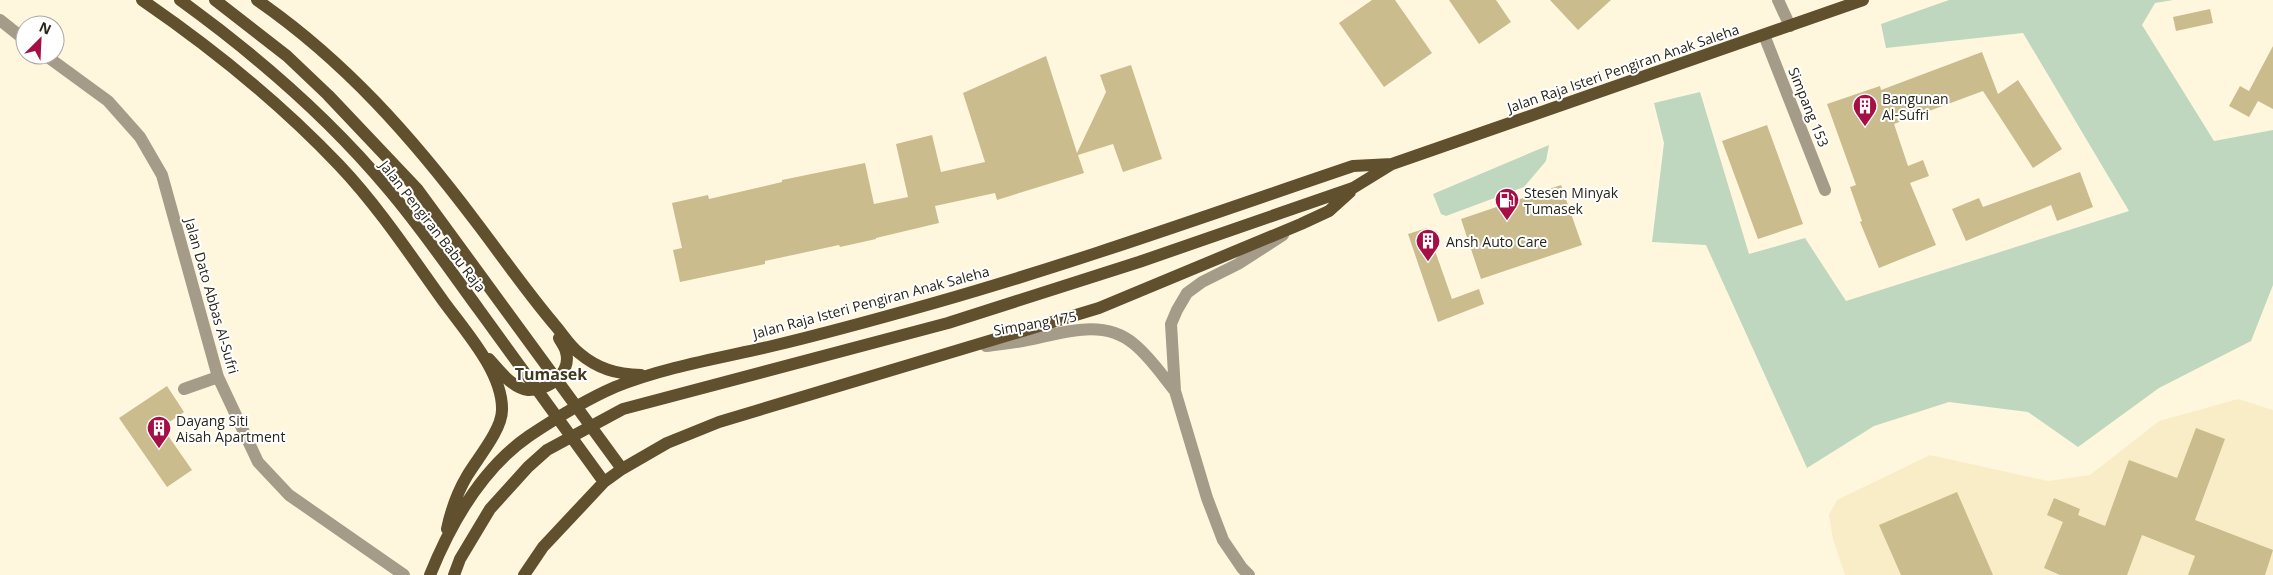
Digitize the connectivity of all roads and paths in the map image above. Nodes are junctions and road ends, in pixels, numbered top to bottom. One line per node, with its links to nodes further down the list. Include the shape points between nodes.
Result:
1 (142, 0): 17 (main road, via 219,56 286,113 340,166 389,226)
2 (180, 0): 24 (main road, Jalan Pengiran Babu Raja, via 220,29 306,104 389,190 427,237)
3 (215, 0): 23 (main road, Jalan Pengiran Babu Raja, via 287,56 368,135 418,190)
4 (257, 0): 16 (main road, via 344,70 394,121 431,162)
5 (1778, 0): 8 (street)
6 (1863, 0): 8 (main road, Jalan Raja Isteri Pengiran Anak Saleha)
7 (0, 20): 9 (street)
8 (1790, 26): 10 (main road, Jalan Raja Isteri Pengiran Anak Saleha)
9 (15, 32)
10 (1764, 35): 12 (main road, Jalan Raja Isteri Pengiran Anak Saleha); 14 (street, Simpang 153)
11 (59, 65): 20 (street, Jalan Dato Abbas Al-Sufri, via 108,101 140,137 162,175)
12 (1392, 164): 13 (main road, Jalan Raja Isteri Pengiran Anak Saleha); 19 (main road, Jalan Raja Isteri Pengiran Anak Saleha, via 1353,166 937,302)
13 (1353, 188): 15 (main road, via 1329,211); 28 (main road, Jalan Raja Isteri Pengiran Anak Saleha, via 1139,262 948,323 623,409 548,450 528,467 490,509)
14 (1826, 190)
15 (1301, 224): 18 (main road, via 1098,308); 22 (street, Simpang 175, via 1187,293 1171,324)
16 (544, 312): 17 (main road, via 566,352 561,376 548,386 528,390 511,382); 19 (main road, via 577,352 595,365 618,374)
17 (476, 346): 25 (main road, via 502,394 502,413 452,506)
18 (965, 349): 22 (street, Simpang 175, via 1080,329 1102,329 1134,344); 23 (main road, via 719,422 667,443)
19 (649, 376): 25 (main road, Jalan Raja Isteri Pengiran Anak Saleha, via 590,399 526,437 470,496)
20 (218, 377): 21 (street); 26 (street, Jalan Dato Abbas Al-Sufri, via 258,462 290,495)
21 (184, 389)
22 (1175, 391): 30 (street, Simpang 175, via 1223,540)
23 (622, 469): 24 (main road)
24 (604, 482): 29 (main road, via 543,547)
25 (444, 541): 27 (main road, Jalan Raja Isteri Pengiran Anak Saleha)
26 (404, 575)
27 (430, 575)
28 (454, 575)
29 (524, 575)
30 (1249, 575)

